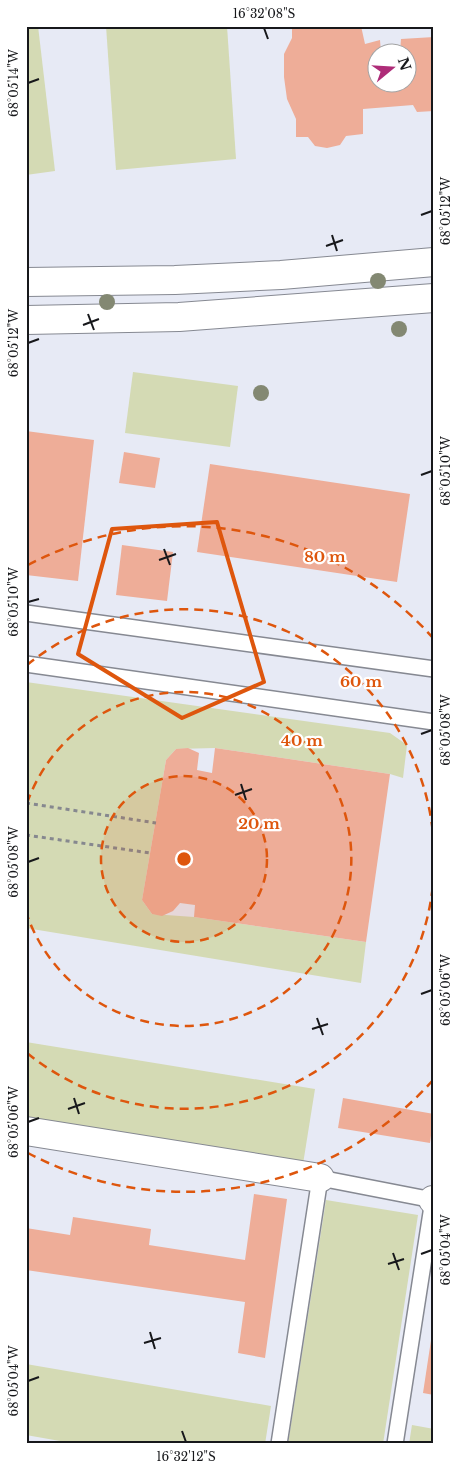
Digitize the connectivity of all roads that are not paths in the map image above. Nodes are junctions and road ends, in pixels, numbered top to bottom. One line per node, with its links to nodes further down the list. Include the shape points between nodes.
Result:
1 (434, 262): 2 (main road)
2 (311, 272): 3 (main road, via 175,280); 5 (main road)
3 (39, 282): 6 (main road)
4 (434, 298): 5 (main road)
5 (314, 308): 6 (main road, via 179,317)
6 (39, 320)
7 (26, 613): 9 (lane)
8 (26, 664): 10 (lane)
9 (434, 669)
10 (434, 722)
11 (26, 1131): 12 (main road)
12 (320, 1178): 13 (lane); 14 (lane)
13 (433, 1200): 15 (lane)
14 (279, 1444)
15 (395, 1444)

